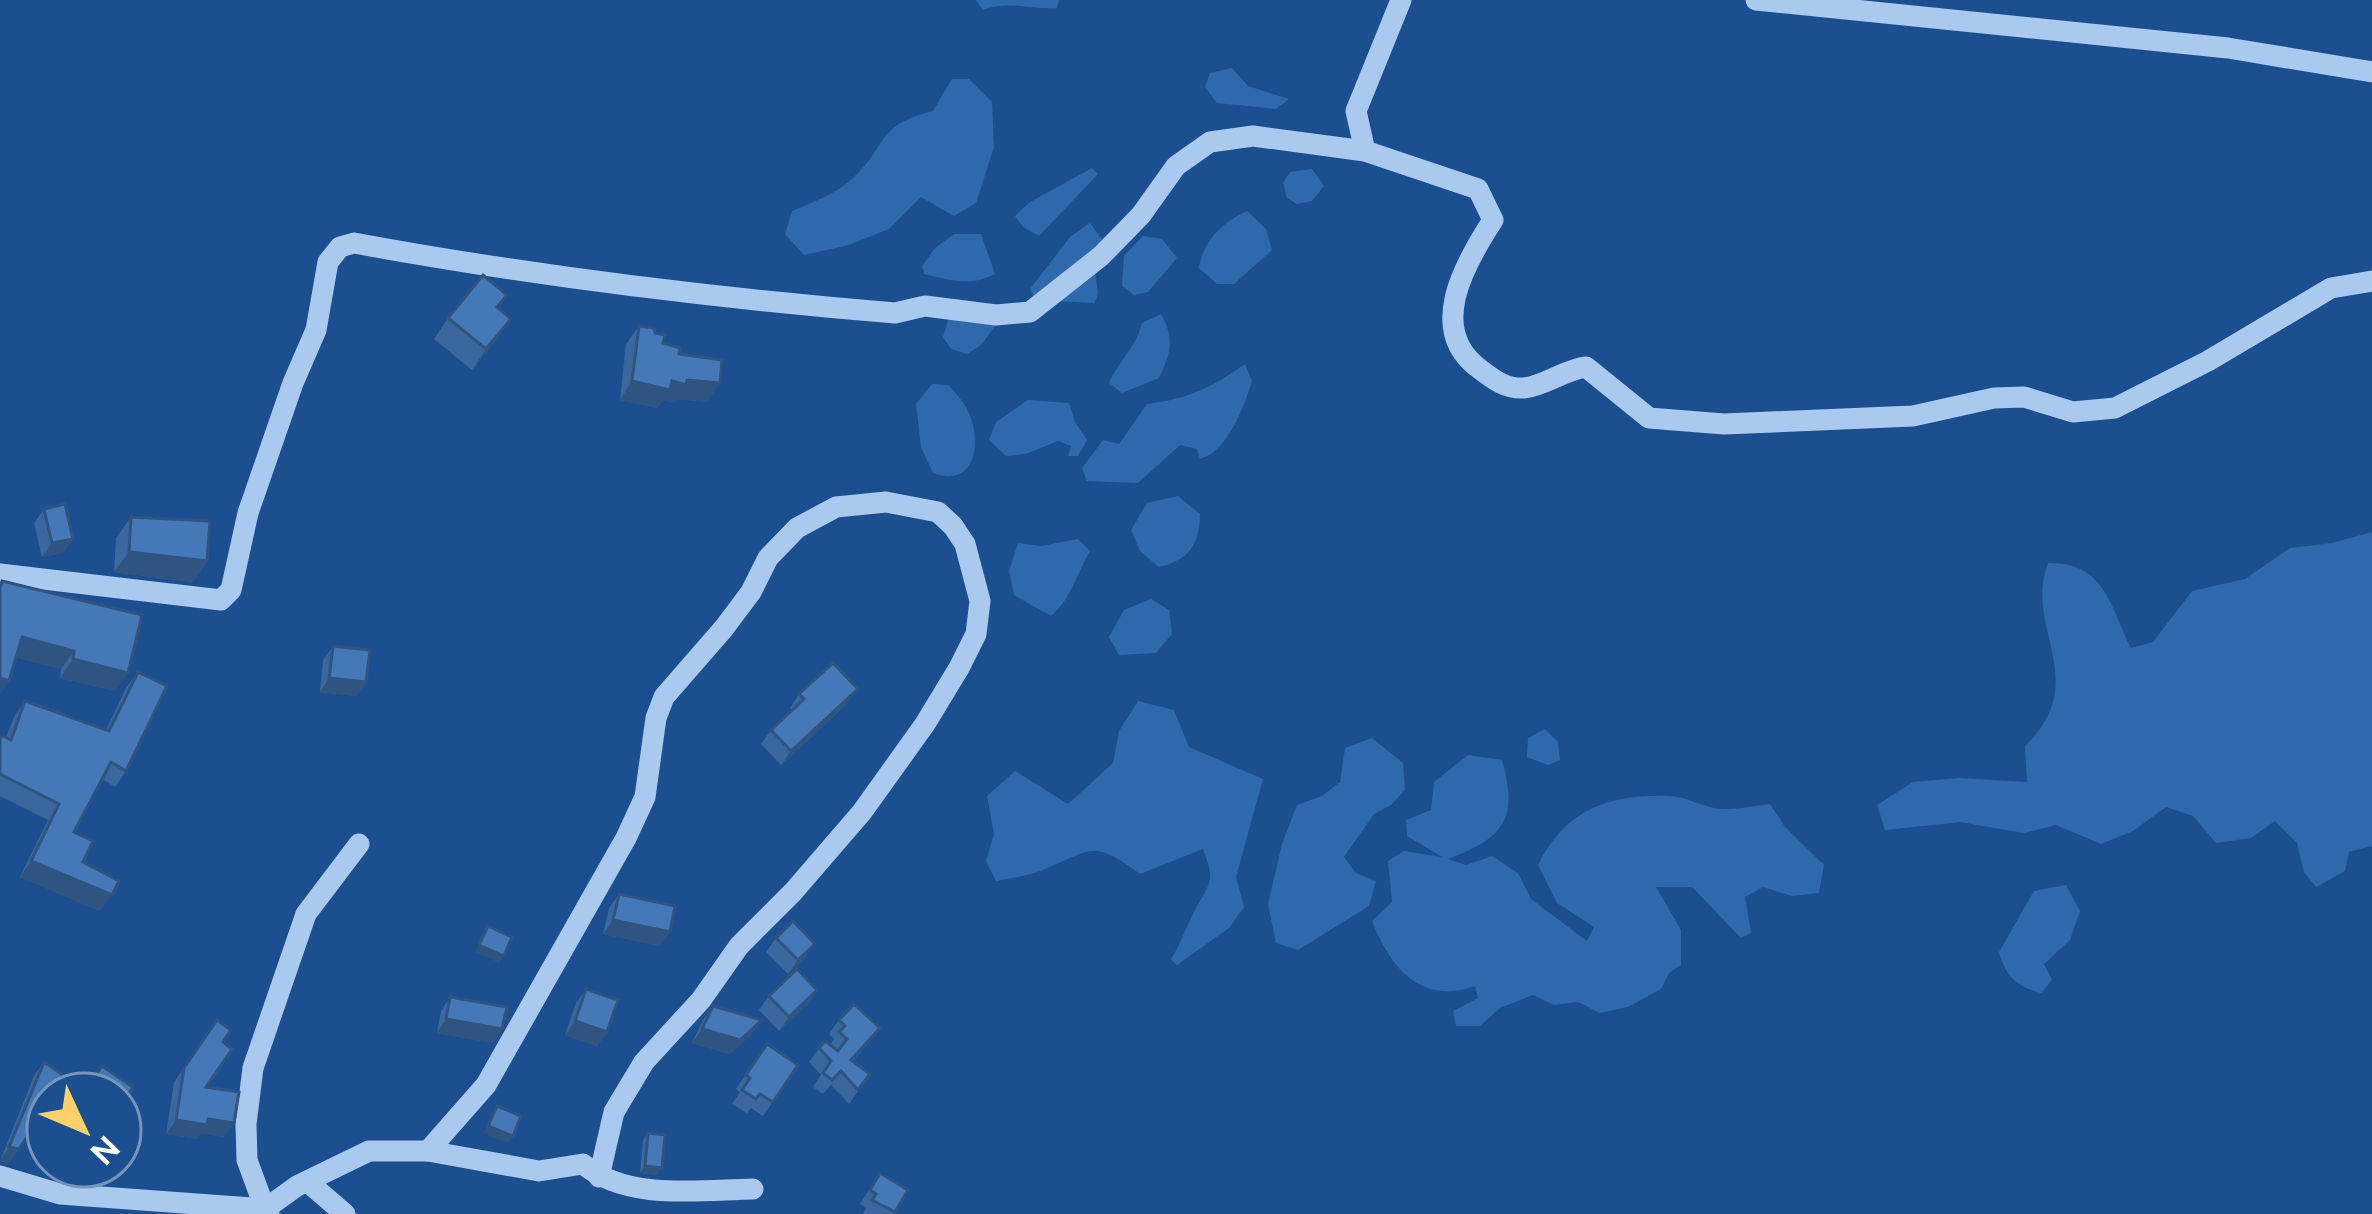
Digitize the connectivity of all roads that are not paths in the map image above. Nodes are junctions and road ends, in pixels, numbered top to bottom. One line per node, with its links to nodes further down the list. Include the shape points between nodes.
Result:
1 (1401, 0): 4 (street, via 1356,111)
2 (1756, 0): 3 (street, via 2228,48)
3 (2372, 72)
4 (1365, 151): 5 (street, via 1478,190 1493,220 1454,297 1452,328 1468,361 1502,385 1526,388 1586,367 1648,418 1724,424 1913,416 2009,397 2073,412 2115,408 2331,288); 6 (street, via 1253,136 1210,142 1176,166 1101,256 1030,312 925,306 895,313 715,297 340,247 328,262 316,330 248,513 231,590 220,600)
5 (2372, 281)
6 (0, 574)
7 (359, 844): 13 (street, via 306,914 253,1068 248,1160)
8 (428, 1150): 10 (street, via 539,1172 583,1164); 10 (street, via 486,1085 626,838 645,797 664,697 751,592 768,558 797,528 836,507 886,502 938,512 965,544 980,601 976,634 959,668 862,812 644,1062 614,1112); 11 (street, via 369,1151)
9 (0, 1176): 13 (street, via 60,1194)
10 (598, 1177): 12 (street, via 661,1191)
11 (309, 1183): 13 (street); 14 (street)
12 (753, 1190)
13 (267, 1211)
14 (345, 1214)

